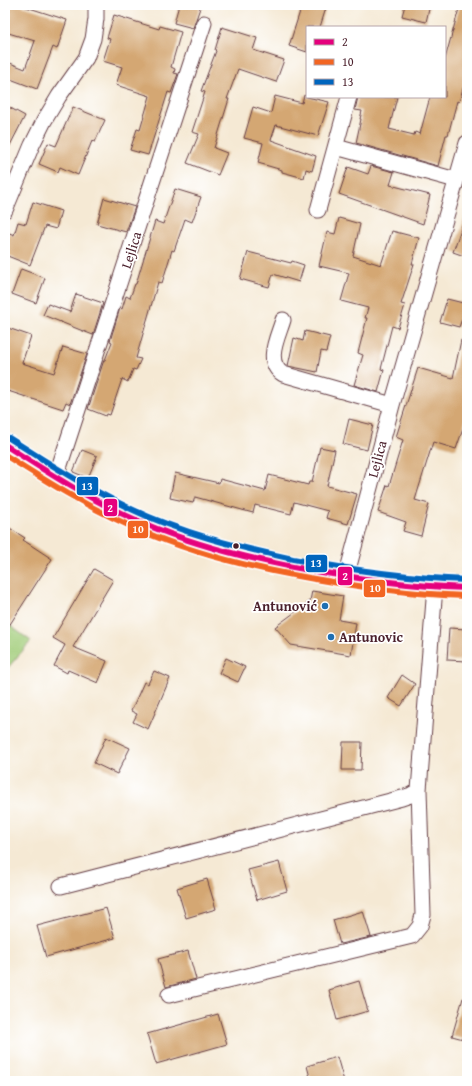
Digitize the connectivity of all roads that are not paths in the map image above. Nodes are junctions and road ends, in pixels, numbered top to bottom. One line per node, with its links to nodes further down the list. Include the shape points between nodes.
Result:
1 (96, 5): 7 (street, via 93,39 86,58 44,121)
2 (204, 23): 12 (street, Lejlica)
3 (349, 98): 5 (street)
4 (467, 143): 6 (street, Lejlica)
5 (336, 147): 6 (street); 8 (street)
6 (456, 180): 10 (street, Lejlica)
7 (5, 210)
8 (318, 210)
9 (283, 320): 10 (street, via 273,350 274,363 279,372)
10 (392, 404): 13 (street, Lejlica)
11 (5, 445): 12 (main road)
12 (56, 477): 13 (main road, via 145,524 201,545 261,561)
13 (346, 577): 14 (main road)
14 (435, 587): 15 (main road); 16 (street)
15 (467, 588)
16 (419, 790): 17 (street, via 402,798); 18 (street, via 423,915 420,926 412,936)
17 (61, 886)
18 (169, 995)

